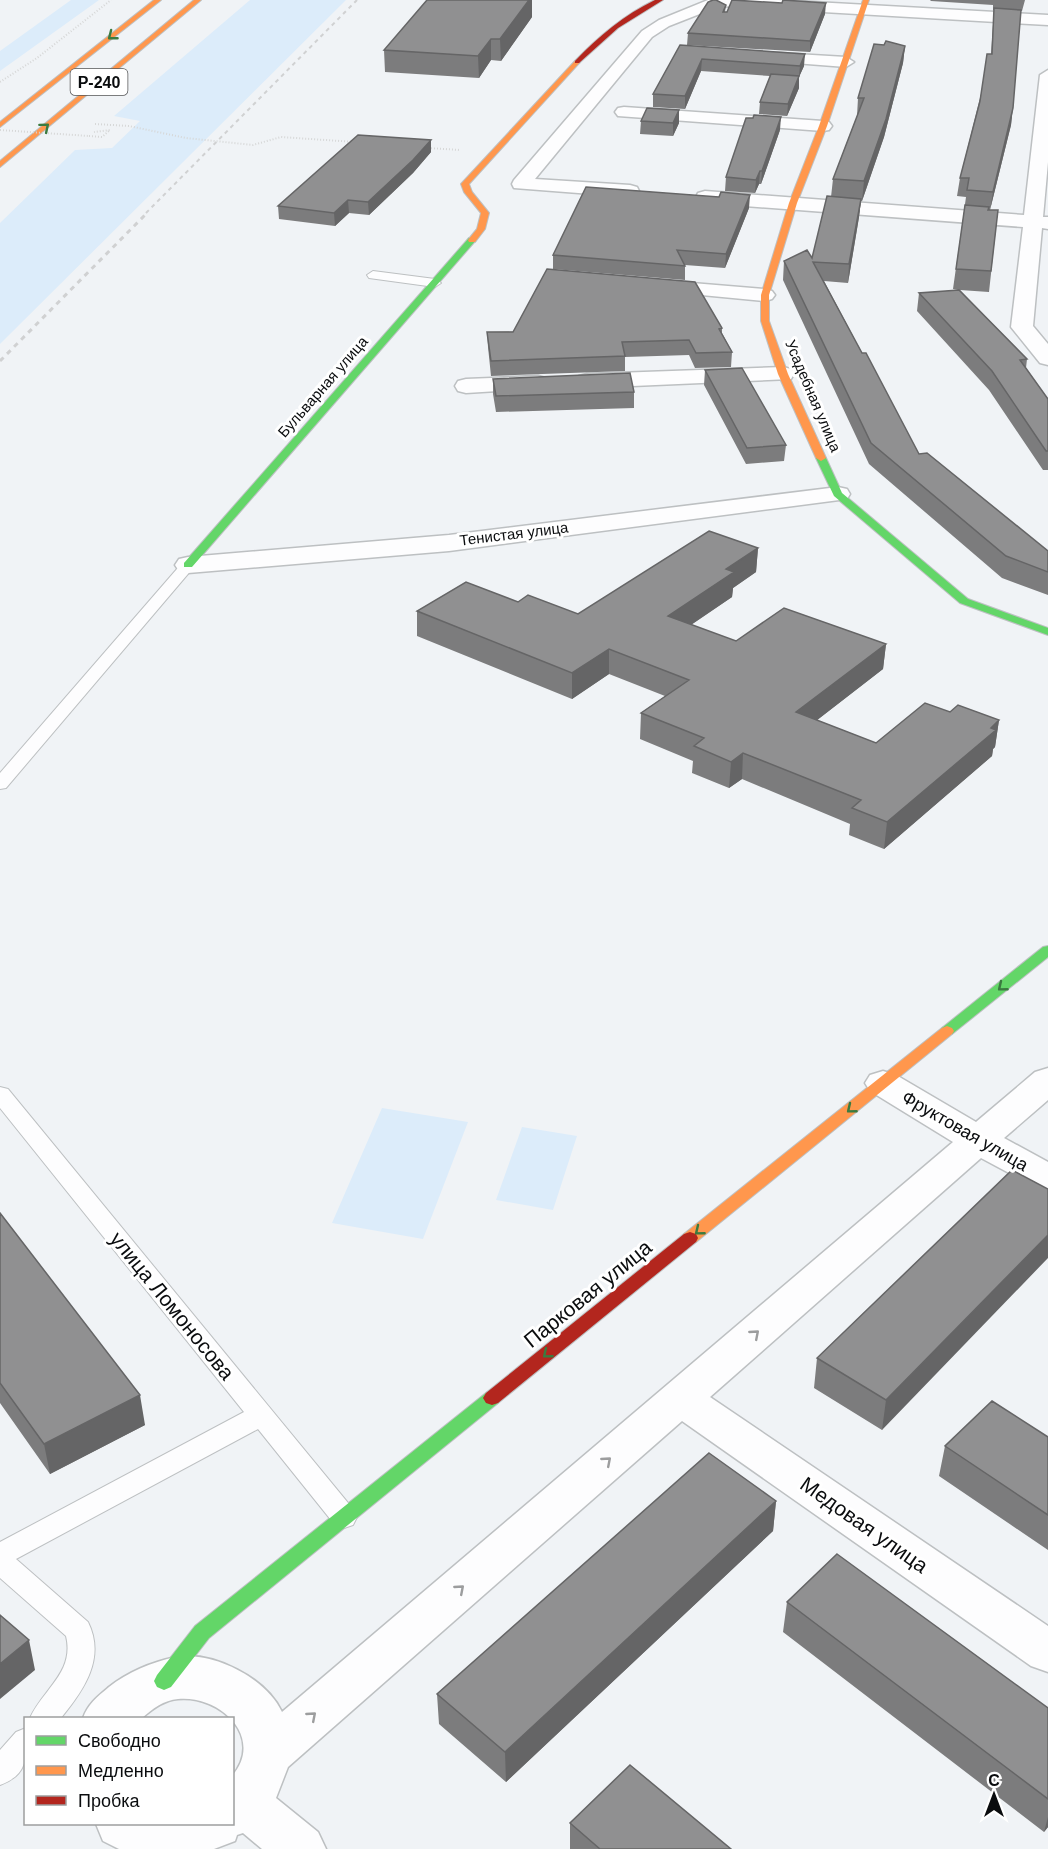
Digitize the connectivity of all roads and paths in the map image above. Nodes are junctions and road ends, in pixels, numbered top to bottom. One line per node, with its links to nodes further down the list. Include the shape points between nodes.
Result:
1 (111, 0): 11 (path, via 38,58)
2 (158, 0): 14 (main road, Р-240, one-way to 14)
3 (198, 0): 21 (main road, Р-240, one-way to 3)
4 (660, 0): 27 (main road, Бульварная улица, via 634,12 602,36 470,176 465,184 467,192 485,213 481,229)
5 (720, 1): 6 (street); 22 (street, via 664,23 647,34 521,184)
6 (865, 5): 7 (street); 9 (main road, Усадебная улица)
7 (1048, 20)
8 (741, 56): 9 (street)
9 (846, 62): 15 (main road, Усадебная улица)
10 (1048, 75): 25 (street)
11 (0, 82)
12 (624, 112): 15 (street)
13 (95, 124): 18 (path, via 253,145 281,137)
14 (0, 125)
15 (823, 126): 24 (main road, Усадебная улица)
16 (0, 130): 17 (path, bridge, via 102,137 110,130)
17 (94, 132)
18 (358, 142)
19 (427, 148): 20 (path)
20 (461, 150)
21 (0, 165)
22 (651, 193)
23 (686, 195): 24 (street)
24 (793, 203): 25 (street); 29 (main road, Усадебная улица)
25 (1040, 222): 30 (street, via 1022,327)
26 (373, 274): 27 (lane)
27 (435, 283): 34 (main road, Бульварная улица)
28 (635, 284): 29 (street)
29 (765, 294): 31 (main road, Усадебная улица, via 765,321)
30 (1048, 358)
31 (783, 374): 32 (street); 33 (main road, Усадебная улица)
32 (466, 386)
33 (838, 494): 34 (street, Тенистая улица, via 449,543); 35 (main road, Усадебная улица, via 964,601)
34 (188, 565): 36 (lane)
35 (1048, 632)
36 (0, 784)
37 (1048, 950): 39 (main road, Парковая улица, one-way to 39)
38 (1048, 1080): 41 (street)
39 (883, 1083): 41 (street, Фруктовая улица); 45 (main road, Парковая улица, one-way to 45)
40 (0, 1094): 44 (lane, улица Ломоносова)
41 (978, 1140): 42 (street, Фруктовая улица); 43 (street, one-way to 41)
42 (1048, 1178)
43 (680, 1398): 48 (street, Медовая улица); 53 (street, one-way to 43)
44 (261, 1416): 45 (lane, улица Ломоносова); 46 (lane)
45 (344, 1517): 49 (main road, Парковая улица, via 202,1632)
46 (0, 1555)
47 (0, 1562): 50 (lane, via 78,1630 83,1642 79,1670)
48 (1048, 1652)
49 (164, 1681): 51 (street, via 139,1690); 53 (street, via 199,1678 217,1681 239,1692 256,1708 266,1731)
50 (45, 1717)
51 (109, 1717)
52 (24, 1743): 54 (lane)
53 (268, 1755): 55 (street, via 261,1780)
54 (0, 1772)
55 (234, 1811)
56 (234, 1814): 59 (street)
57 (211, 1825): 58 (street, via 176,1837)
58 (119, 1833)
59 (300, 1849)

